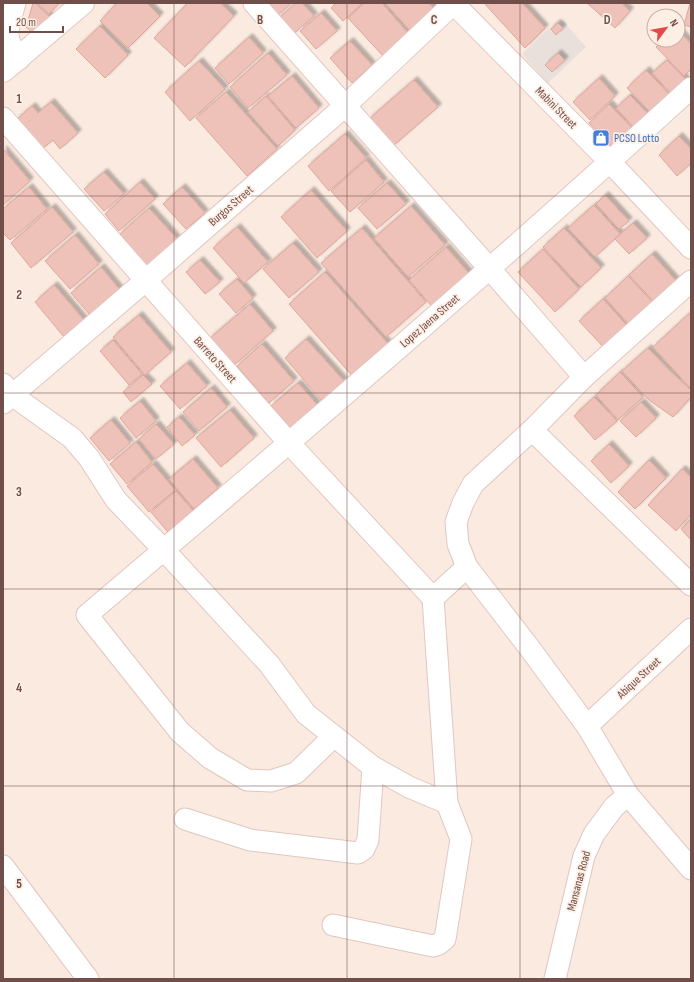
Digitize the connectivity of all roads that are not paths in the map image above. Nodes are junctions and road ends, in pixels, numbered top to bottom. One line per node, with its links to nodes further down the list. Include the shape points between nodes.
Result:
1 (15, 3): 5 (street, via 7,32)
2 (83, 3): 5 (main road)
3 (254, 3): 7 (street)
4 (454, 3): 7 (street, Burgos Street); 9 (street, Mabini Street)
5 (11, 65)
6 (691, 88): 9 (street, Lopez Jaena Street)
7 (345, 106): 11 (street); 12 (street, Burgos Street)
8 (3, 118): 12 (street, Barreto Street)
9 (610, 162): 10 (street, Mabini Street); 11 (street, Lopez Jaena Street)
10 (691, 248)
11 (490, 269): 14 (street); 17 (street, Lopez Jaena Street)
12 (145, 281): 15 (street, Burgos Street); 17 (street, Barreto Street)
13 (691, 281): 14 (street)
14 (584, 377): 16 (street)
15 (6, 394): 18 (street, via 72,438 89,458 116,500)
16 (532, 430): 19 (street, via 473,484 462,503 456,522 458,544); 20 (street)
17 (289, 443): 18 (street, Lopez Jaena Street); 21 (street, Barreto Street)
18 (164, 550): 24 (street, via 269,664 306,714); 24 (street, Lopez Jaena Street, via 87,615 180,732 210,758 247,780 271,781 296,772)
19 (467, 567): 21 (street); 23 (street)
20 (691, 586)
21 (433, 598): 27 (street)
22 (691, 629): 23 (street, Abique Street)
23 (587, 726): 26 (street)
24 (334, 736): 25 (street)
25 (373, 767): 27 (street, via 409,787); 28 (street, via 368,840 364,849 358,853 250,840)
26 (628, 796): 30 (street); 33 (street, Mansanas Road, via 614,807 602,823 584,856)
27 (447, 803): 31 (street, via 461,839 445,939 433,946)
28 (184, 819)
29 (3, 866): 32 (street)
30 (691, 869)
31 (333, 924)
32 (88, 979)
33 (555, 979)

